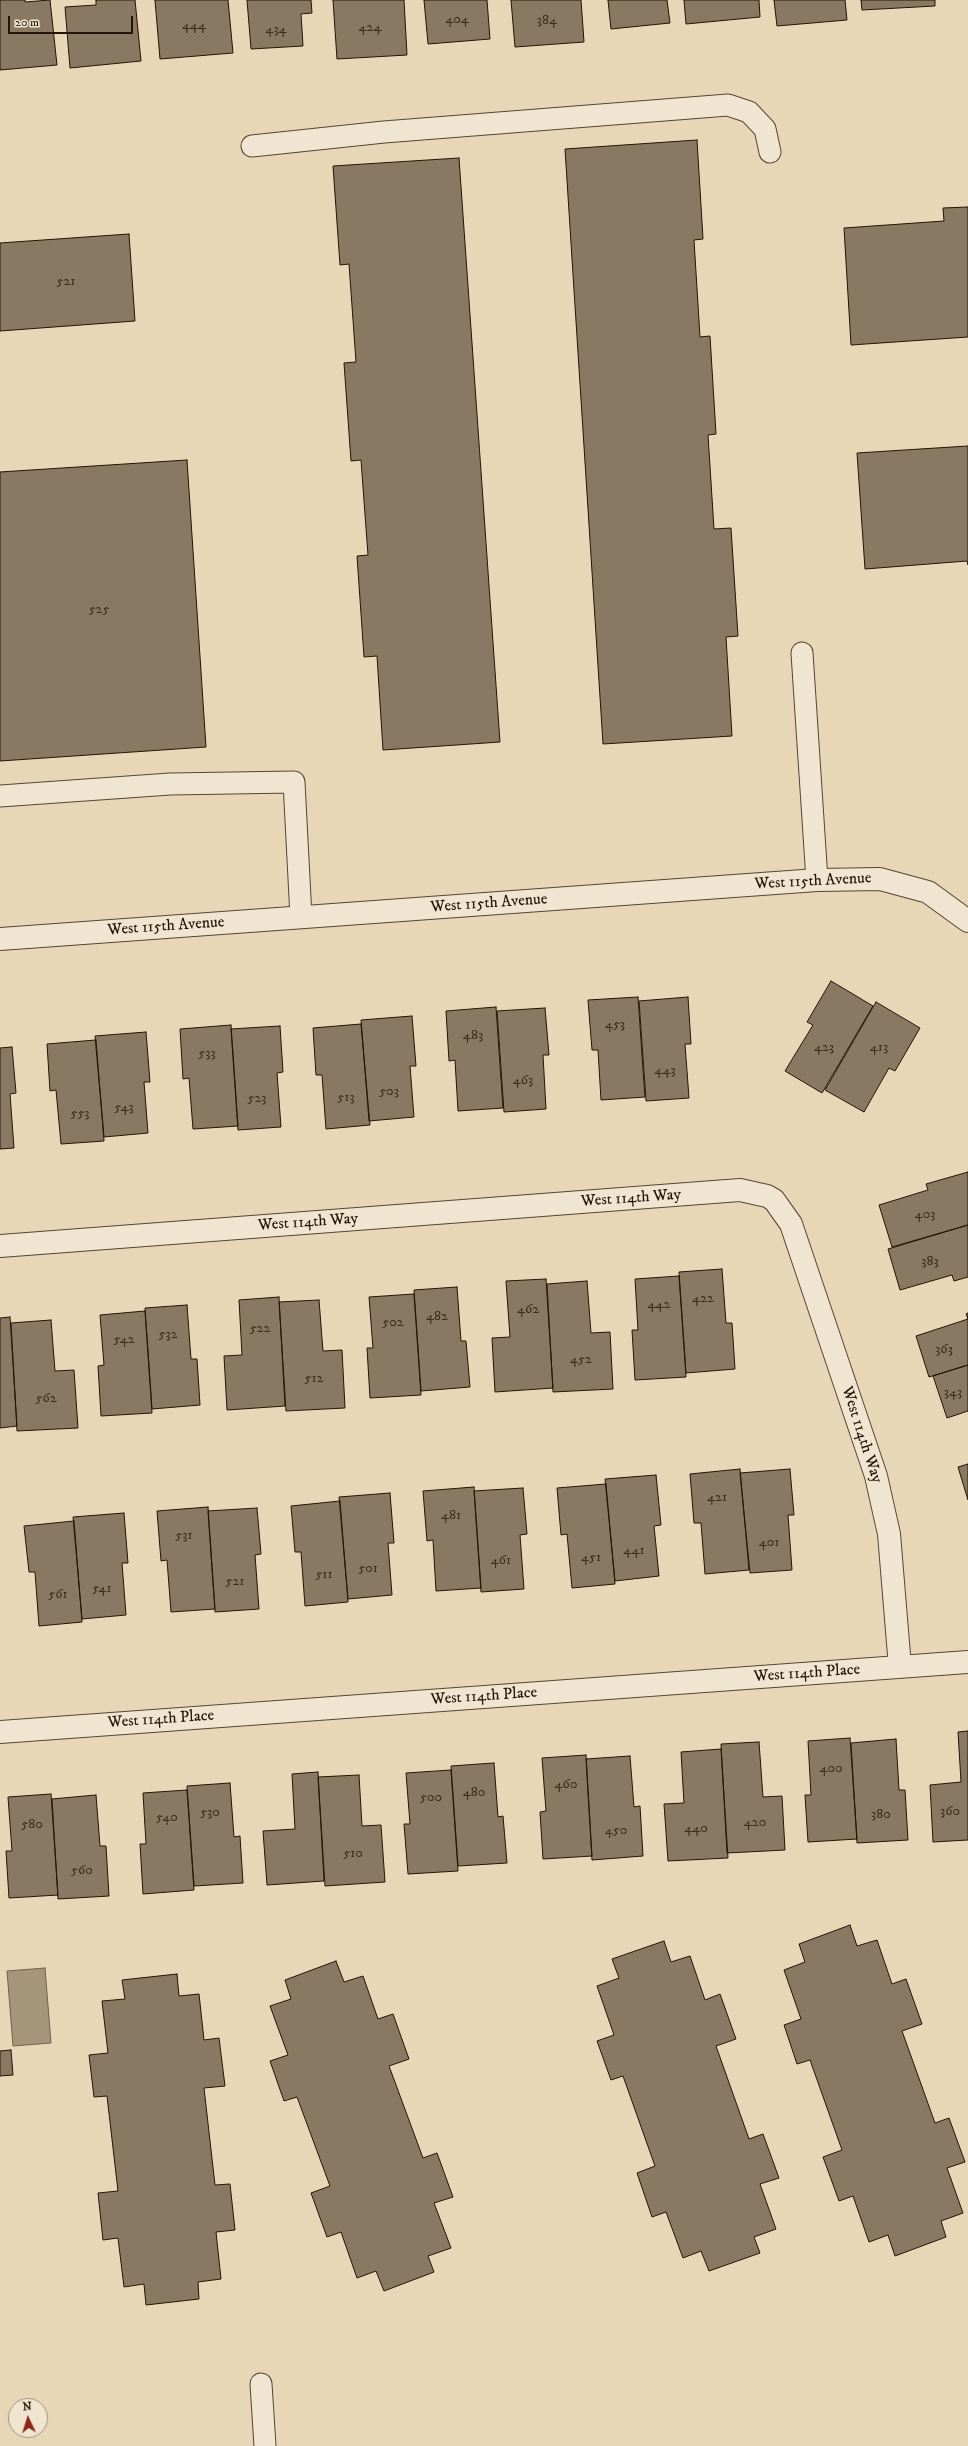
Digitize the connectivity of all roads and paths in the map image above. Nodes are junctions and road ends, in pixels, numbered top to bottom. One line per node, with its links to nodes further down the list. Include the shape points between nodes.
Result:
1 (252, 146): 2 (lane, via 384,132 728,105 749,112 765,129)
2 (770, 152)
3 (802, 653): 5 (lane)
4 (0, 796): 6 (lane, via 170,784 294,782)
5 (817, 880): 6 (street, West 115th Avenue); 7 (street, West 115th Avenue, via 880,879 928,892)
6 (301, 917): 8 (street, West 115th Avenue)
7 (968, 921)
8 (0, 938)
9 (0, 1246): 11 (street, West 114th Way, via 740,1190 767,1196 774,1200 791,1224 876,1476 889,1534)
10 (968, 1662): 11 (street, West 114th Place)
11 (900, 1667): 12 (street, West 114th Place)
12 (0, 1732)
13 (261, 2384): 14 (lane)
14 (265, 2446)

